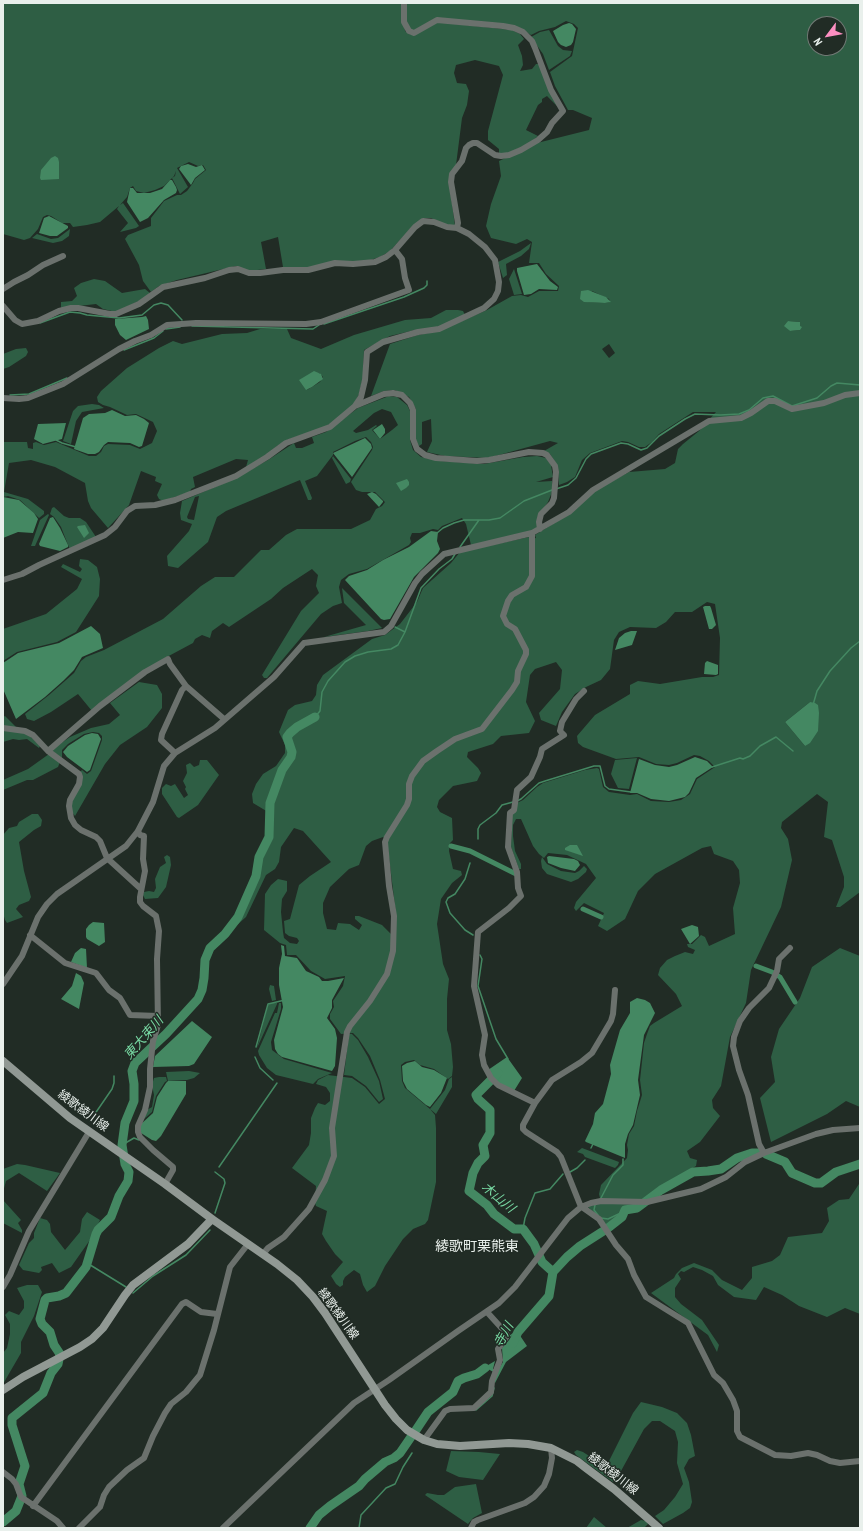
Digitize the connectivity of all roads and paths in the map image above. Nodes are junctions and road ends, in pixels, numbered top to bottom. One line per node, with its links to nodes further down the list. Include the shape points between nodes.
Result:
1 (404, 3): 2 (street, via 404,22 409,31 414,33 437,20 503,26 523,32 532,41 551,90 563,111 538,140 509,155 495,155 477,143 469,144 462,161 452,174)
2 (457, 228): 3 (street, via 423,221); 9 (street, via 485,247 495,260 499,282 494,298 484,308 439,329 383,342 367,352 365,380 361,397)
3 (395, 250): 6 (street, via 386,257 367,263 335,263 308,270 260,273 229,270 163,287 139,304 116,314 71,308 38,321 22,324); 8 (street, via 402,259 409,290 321,322 167,325 119,349 63,384 28,398)
4 (63, 256): 5 (street, via 43,265)
5 (3, 290)
6 (3, 306)
7 (860, 393): 10 (street, via 792,409 775,401 768,401 741,418 709,421 593,490 569,512)
8 (3, 398)
9 (355, 406): 10 (street, via 384,394 402,395 413,410 414,445 426,455 436,458 477,461 529,452 547,455 555,466 555,488 552,503 541,514); 12 (street, via 330,427 286,443 236,476 175,500 135,506 105,535 22,574)
10 (540, 529): 11 (street)
11 (532, 534): 15 (street, via 444,554 415,583 391,626 384,632 304,643 274,677); 36 (street, via 532,576 526,587 512,595 503,616 506,624 515,630 526,650 517,682 482,729 455,738 423,761 412,776 407,804 385,842 394,916 393,951 387,974 347,1032 332,1128 334,1156 325,1180 309,1209)
12 (3, 580)
13 (186, 686): 15 (street); 17 (street, via 168,659 145,672 100,706); 18 (street, via 161,740)
14 (584, 691): 28 (street, via 562,722 560,731 564,735 542,749 531,777 517,790 514,810 510,813 508,847 517,872 521,896 478,932 474,986 485,1035 482,1060 492,1079 503,1088)
15 (224, 719): 18 (street)
16 (3, 728): 17 (street, via 33,734)
17 (48, 751): 20 (street, via 79,774 79,784 70,800 71,818 81,830 100,841)
18 (175, 753): 19 (street, via 164,766 153,802)
19 (138, 832): 20 (street, via 126,846); 21 (street, via 144,836 145,871)
20 (107, 858): 21 (street); 22 (street, via 52,898 40,914)
21 (141, 890): 26 (street, via 140,902 158,921)
22 (30, 936): 24 (street, via 22,956); 26 (street, via 65,963 96,973 109,990 120,998 130,1015)
23 (790, 948): 31 (street, via 779,959 769,988 749,1008 734,1037 733,1046 759,1144)
24 (3, 984)
25 (615, 990): 28 (street, via 611,1021 592,1053 552,1080)
26 (158, 1016): 32 (street, via 152,1051 150,1087 138,1132 140,1137 173,1167)
27 (3, 1061): 30 (main road, 綾歌綾川線)
28 (535, 1103): 33 (street, via 524,1121 523,1129 561,1157)
29 (860, 1128): 31 (street, via 816,1134)
30 (89, 1132): 32 (main road, 綾歌綾川線); 37 (street, via 29,1231)
31 (764, 1153): 33 (street, via 745,1162 711,1185 645,1202 601,1202)
32 (165, 1184): 34 (main road, 綾歌綾川線)
33 (582, 1207): 38 (street, via 568,1218 515,1287); 44 (street, via 599,1219 628,1259 646,1297 688,1323 714,1375 733,1400 740,1437 775,1455 792,1456 808,1453 830,1461)
34 (212, 1219): 35 (main road, 綾歌綾川線); 41 (main road, via 188,1244 133,1285 98,1334 80,1347)
35 (248, 1244): 36 (main road, 綾歌綾川線); 39 (street, via 230,1267)
36 (264, 1254): 40 (main road, 綾歌綾川線, via 313,1297)
37 (3, 1287)
38 (487, 1312): 40 (street); 42 (street, via 507,1336 498,1349 500,1358 491,1392 474,1408 446,1411)
39 (217, 1314): 46 (street, via 201,1312 186,1302 182,1304); 48 (street, via 200,1376 171,1404 144,1458 108,1486 100,1507)
40 (375, 1389): 42 (main road, 綾歌綾川線, via 396,1419 407,1430); 49 (street, via 354,1403)
41 (3, 1390)
42 (424, 1440): 43 (main road, 綾歌綾川線, via 448,1446 509,1443)
43 (551, 1448): 50 (street, via 549,1474 544,1486 534,1497 478,1520); 51 (main road, 綾歌綾川線, via 577,1461)
44 (860, 1461)
45 (3, 1472): 46 (street, via 16,1484 22,1498)
46 (32, 1506): 47 (street, via 57,1521)
47 (63, 1528)
48 (79, 1528)
49 (223, 1528)
50 (471, 1528)
51 (659, 1528)

